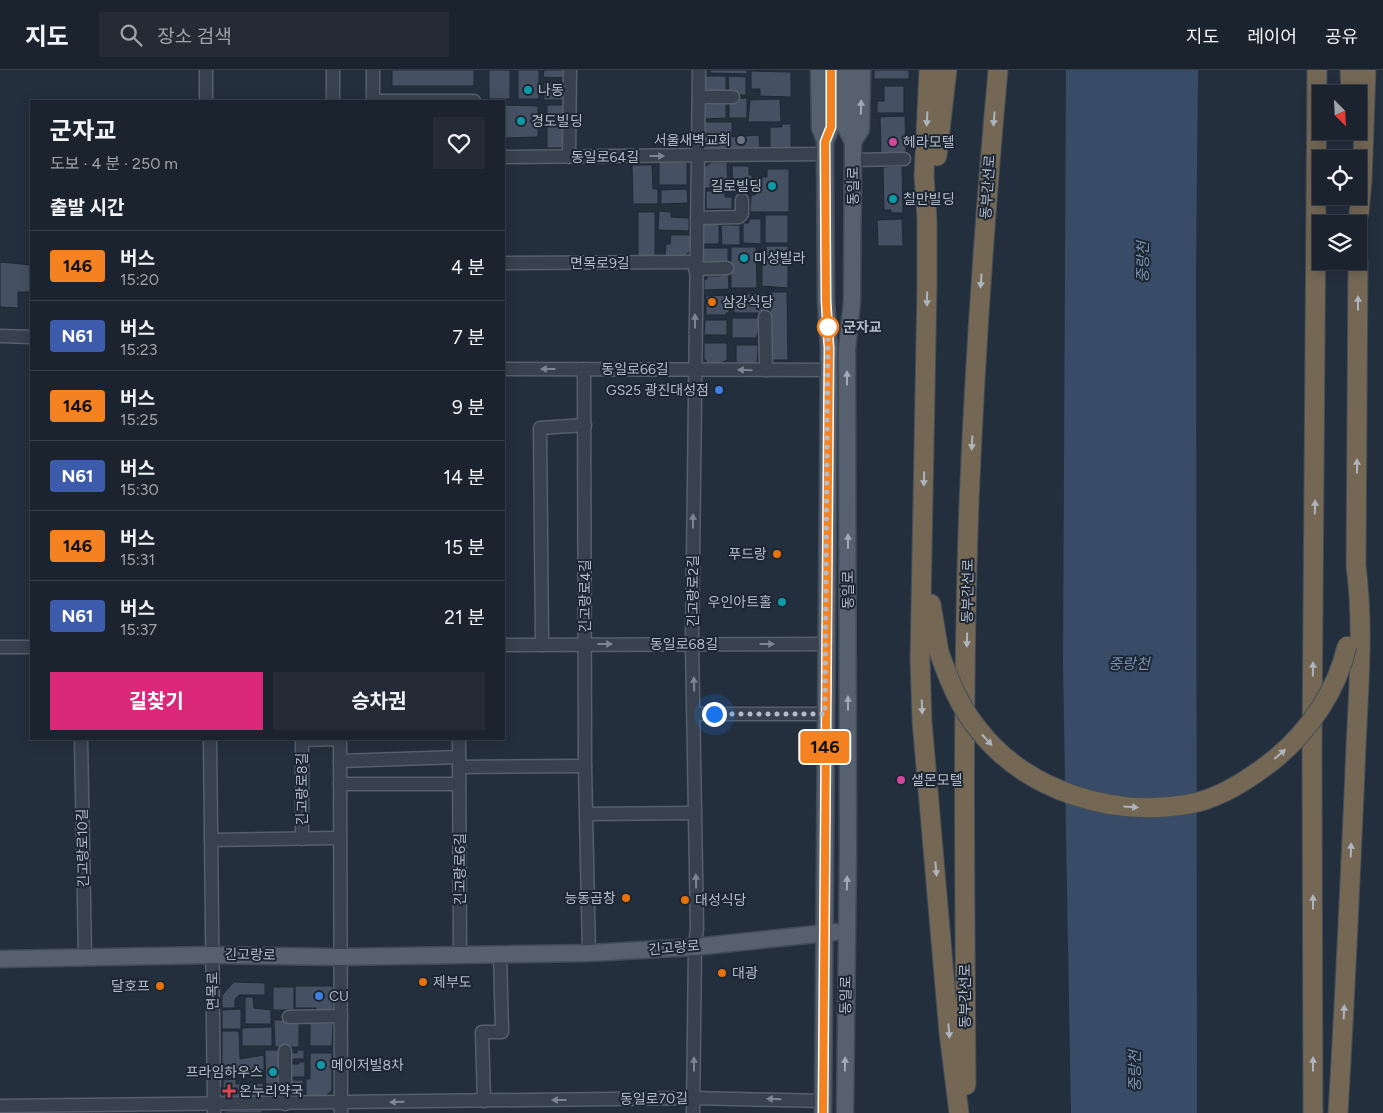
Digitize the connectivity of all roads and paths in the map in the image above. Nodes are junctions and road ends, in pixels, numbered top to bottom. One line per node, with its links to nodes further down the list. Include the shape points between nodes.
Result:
1 (206, 70): 19 (street)
2 (333, 70): 20 (street)
3 (373, 70): 21 (street)
4 (570, 70): 26 (street)
5 (699, 70): 17 (street, 긴고랑로2길)
6 (819, 70): 23 (main road, via 820,128)
7 (831, 70): 23 (main road, 동일로, via 831,127)
8 (846, 70): 22 (main road, 동일로, via 846,128)
9 (862, 70): 22 (main road, one-way to 9, via 861,129)
10 (929, 70): 32 (highway, one-way to 32, via 924,176)
11 (947, 70): 32 (highway)
12 (998, 70): 101 (highway, 동부간선로, one-way to 101, via 977,343 969,506)
13 (1318, 70): 102 (highway, one-way to 13, via 1312,748)
14 (1350, 70): 16 (highway)
15 (1366, 70): 30 (highway)
16 (1351, 85)
17 (699, 97): 18 (street); 24 (street, 긴고랑로2길)
18 (733, 97)
19 (206, 100)
20 (334, 100)
21 (373, 100)
22 (853, 142): 28 (main road, 동일로)
23 (825, 148): 24 (street, 동일로64길); 44 (main road, 동일로)
24 (699, 156): 26 (street, 동일로64길, one-way to 24); 31 (street, 긴고랑로2길)
25 (505, 157): 26 (street, 동일로64길)
26 (569, 157)
27 (904, 159): 28 (street)
28 (853, 160): 73 (main road, 동일로, one-way to 28, via 847,349 852,301)
29 (742, 200): 31 (street, via 739,217)
30 (1358, 211)
31 (697, 218): 34 (street, 긴고랑로2길)
32 (927, 219): 46 (highway, one-way to 46)
33 (505, 263): 34 (street, 면목로9길)
34 (695, 266): 35 (street, 면목로9길); 42 (street, 긴고랑로2길, one-way to 34)
35 (727, 268)
36 (1358, 270): 47 (highway, one-way to 36)
37 (765, 317): 43 (street)
38 (0, 336): 39 (street)
39 (30, 337)
40 (505, 369): 41 (street, 동일로66길, one-way to 40)
41 (584, 369): 42 (street, 동일로66길); 45 (street, 긴고랑로4길)
42 (694, 369): 43 (street, 동일로66길, one-way to 42); 49 (street, 긴고랑로2길, one-way to 42)
43 (766, 370): 44 (street, 동일로66길)
44 (829, 370): 50 (main road, 동일로)
45 (585, 425): 48 (street, 긴고랑로4길); 52 (street, via 540,428)
46 (923, 566): 47 (highway, one-way to 47, bridge, via 939,652 949,682 968,716 985,737 1006,758 1060,790 1122,806 1145,808 1190,804 1212,797 1265,766 1294,741 1320,709 1336,679 1347,646); 100 (highway, one-way to 100, via 920,602 922,721)
47 (1356, 566): 103 (highway, one-way to 47, via 1359,659 1360,592)
48 (585, 644): 49 (street, 동일로68길, one-way to 49); 52 (street, 동일로68길); 64 (street, 긴고랑로4길)
49 (692, 644): 50 (street, 동일로68길, one-way to 50); 55 (street, 긴고랑로2길, one-way to 49)
50 (826, 644): 56 (main road, 동일로)
51 (505, 645): 52 (street, 동일로68길)
52 (542, 645)
53 (0, 647): 54 (street)
54 (30, 647)
55 (695, 714): 56 (street); 67 (street, 긴고랑로2길)
56 (825, 714): 69 (main road, 동일로)
57 (81, 740): 81 (street, 긴고랑로10길)
58 (210, 740): 72 (street, 면목로)
59 (302, 740): 71 (street, 긴고랑로8길)
60 (340, 740): 62 (street, 긴고랑로8길)
61 (459, 740): 63 (street, 긴고랑로6길)
62 (340, 761): 63 (street); 65 (street, 긴고랑로8길)
63 (459, 762): 64 (street); 66 (street, 긴고랑로6길)
64 (585, 766): 68 (street, 긴고랑로4길)
65 (340, 784): 66 (street); 70 (street, 긴고랑로8길)
66 (459, 784): 80 (street, 긴고랑로6길)
67 (694, 813): 68 (street); 76 (street, 긴고랑로2길, one-way to 67, via 697,928)
68 (587, 814): 77 (street, 긴고랑로4길)
69 (825, 819): 73 (main road, via 835,840 836,859 842,859); 75 (main road, 동일로)
70 (338, 838): 71 (street, 긴고랑로8길); 82 (street, 긴고랑로8길)
71 (302, 839): 72 (street)
72 (211, 840): 79 (street, 면목로)
73 (848, 852): 74 (main road, 동일로, one-way to 73)
74 (847, 932): 75 (main road, 긴고랑로); 99 (main road, 동일로, one-way to 74)
75 (824, 933): 76 (main road, 긴고랑로); 93 (main road, 동일로)
76 (694, 947): 77 (main road, 긴고랑로); 87 (street, 긴고랑로2길, one-way to 76)
77 (589, 953): 78 (main road, 긴고랑로)
78 (500, 954): 80 (main road, 긴고랑로); 88 (street, via 502,1032 482,1032)
79 (212, 955): 81 (main road, 긴고랑로); 82 (main road, 긴고랑로); 95 (street, 면목로)
80 (460, 955): 82 (main road, 긴고랑로)
81 (85, 957): 83 (main road, 긴고랑로)
82 (340, 957): 84 (street, 긴고랑로8길)
83 (0, 959)
84 (340, 1016): 85 (street); 94 (street, 긴고랑로8길)
85 (289, 1017)
86 (285, 1051): 89 (street)
87 (694, 1098): 92 (street, 동일로70길); 93 (street, 동일로70길, one-way to 87); 98 (street, 긴고랑로2길)
88 (484, 1101): 91 (street, 동일로70길); 92 (street, 동일로70길, one-way to 88)
89 (285, 1104): 94 (street, 동일로70길); 96 (street, 동일로70길)
90 (0, 1106): 97 (street, 동일로70길)
91 (462, 1107): 94 (street, 동일로70길, one-way to 94)
92 (594, 1107)
93 (823, 1107)
94 (341, 1108)
95 (214, 1109): 96 (street, 동일로70길); 97 (street, 동일로70길)
96 (266, 1109)
97 (84, 1110)
98 (693, 1113)
99 (845, 1113)
100 (959, 1113)
101 (966, 1113)
102 (1313, 1113)
103 (1338, 1113)

